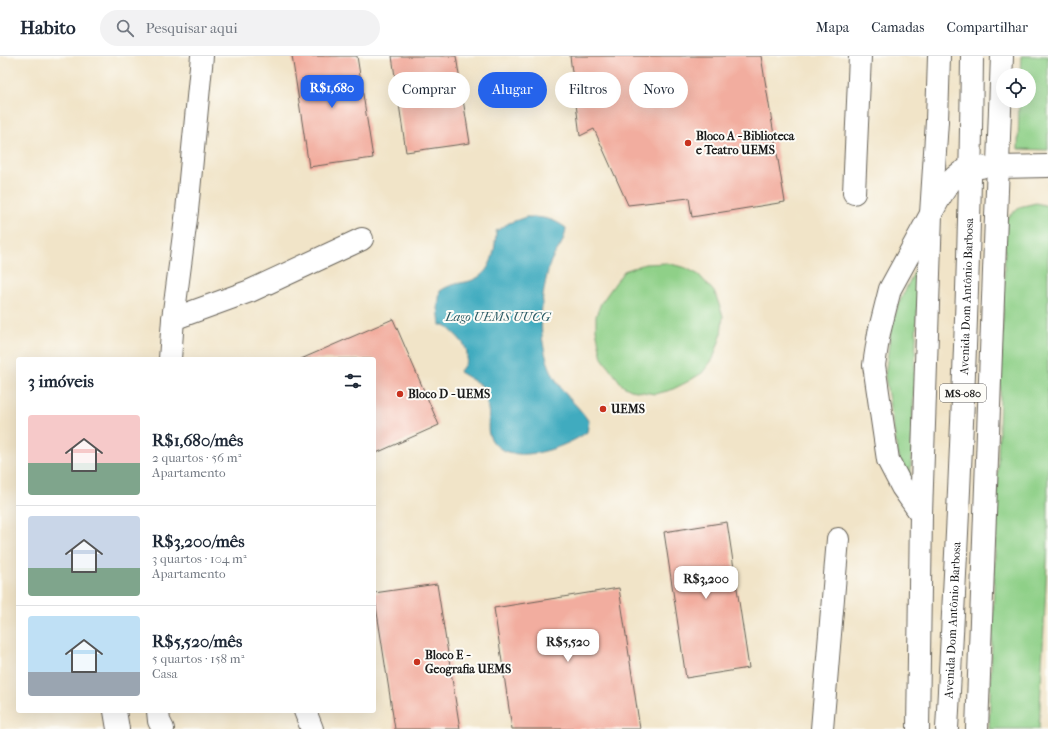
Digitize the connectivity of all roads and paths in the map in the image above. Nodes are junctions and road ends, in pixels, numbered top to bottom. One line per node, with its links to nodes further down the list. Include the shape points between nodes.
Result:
1 (202, 56): 12 (main road, via 187,211)
2 (860, 56): 9 (main road)
3 (939, 56): 10 (main road)
4 (972, 56): 8 (main road, Avenida Dom Antônio Barbosa / MS-080)
5 (1002, 56): 6 (main road, MS-080)
6 (998, 166): 7 (main road); 8 (main road); 25 (main road, MS-080)
7 (1048, 166)
8 (970, 167): 10 (main road, via 955,176 944,189); 24 (main road, Avenida Dom Antônio Barbosa / MS-080, via 958,524)
9 (854, 193)
10 (931, 214): 14 (main road); 14 (main road, via 890,289 874,365 888,460 902,487)
11 (362, 239): 12 (main road, via 250,291)
12 (173, 319): 13 (main road)
13 (170, 357)
14 (921, 514): 23 (main road)
15 (838, 539): 22 (main road)
16 (115, 713): 19 (main road)
17 (158, 713): 20 (main road)
18 (306, 713): 21 (main road)
19 (118, 729)
20 (163, 729)
21 (312, 729)
22 (822, 729)
23 (918, 729)
24 (947, 729)
25 (977, 729)

